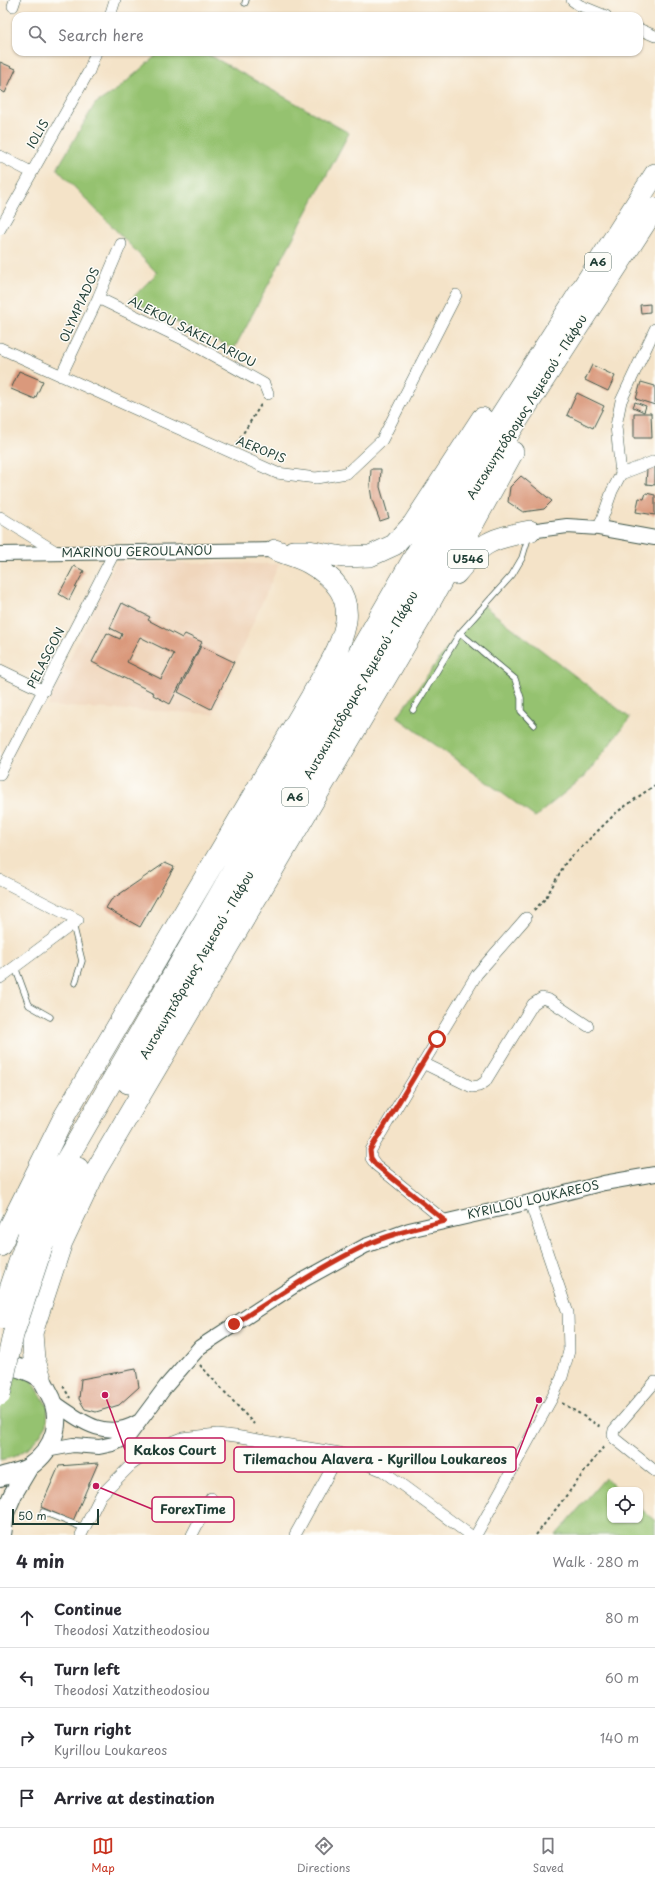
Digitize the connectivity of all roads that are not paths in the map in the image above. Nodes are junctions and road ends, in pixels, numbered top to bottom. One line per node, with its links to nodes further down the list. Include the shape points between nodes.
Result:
1 (115, 0): 3 (street)
2 (572, 0): 4 (street)
3 (111, 12)
4 (596, 12)
5 (643, 31): 6 (street)
6 (655, 36)
7 (95, 56): 10 (street, IOLIS, via 89,71)
8 (0, 156): 10 (street)
9 (655, 169): 29 (highway, via 597,240 413,524 394,545 370,556 343,557 309,551)
10 (31, 172): 13 (street, IOLIS)
11 (655, 174): 24 (highway, Αυτοκινητόδρομος Λεμεσού - Πάφου / A6)
12 (655, 208): 19 (highway, Αυτοκινητόδρομος Λεμεσού - Πάφου / A6)
13 (0, 229)
14 (121, 244): 16 (street, OLYMPIADOS)
15 (456, 295): 20 (street, AEROPIS, via 382,440 347,473 316,478 277,473)
16 (98, 298): 20 (street, OLYMPIADOS); 21 (street, ALEKOU SAKELLARIOU, via 185,340 264,384)
17 (655, 329): 23 (street, via 621,401 616,426)
18 (0, 348): 20 (street, AEROPIS)
19 (559, 355): 33 (highway, via 513,452); 53 (highway, Αυτοκινητόδρομος Λεμεσού - Πάφου / A6, via 499,449)
20 (61, 376)
21 (268, 394)
22 (655, 461): 23 (street)
23 (621, 474): 26 (street)
24 (447, 500): 37 (highway); 53 (highway, Αυτοκινητόδρομος Λεμεσού - Πάφου / A6, via 60,1171)
25 (0, 517): 32 (street)
26 (599, 528): 27 (street, U546, via 567,526); 28 (street, U546)
27 (530, 531): 33 (highway, U546, via 503,536 484,544 470,557); 34 (lane, via 522,558 512,575)
28 (655, 538)
29 (275, 550): 30 (street, MARINOU GEROULANOU); 37 (highway, via 308,562 329,576 344,596 348,615 342,640)
30 (114, 553): 32 (street, MARINOU GEROULANOU); 36 (street, PELASGON)
31 (0, 554): 32 (street, MARINOU GEROULANOU)
32 (58, 554)
33 (424, 613): 57 (highway, via 95,1172 62,1242 32,1333 34,1359)
34 (460, 633): 38 (lane); 39 (lane, via 515,679 521,698 521,711)
35 (0, 670): 36 (street)
36 (44, 691): 40 (street, PELASGON)
37 (311, 697): 54 (highway, via 65,1115)
38 (413, 710)
39 (534, 725)
40 (0, 774)
41 (0, 880): 43 (street)
42 (526, 918): 49 (street, via 477,974)
43 (75, 922): 44 (street); 46 (lane, via 82,961)
44 (15, 967): 45 (street); 47 (lane, via 29,1005)
45 (0, 978)
46 (75, 983)
47 (50, 1018)
48 (588, 1026): 49 (street, via 542,998 533,1004 485,1082 479,1086 472,1087)
49 (423, 1063): 52 (street, via 370,1150 371,1158 376,1165)
50 (655, 1174): 51 (street, KYRILLOU LOUKAREOS, via 604,1183)
51 (530, 1202): 52 (street, KYRILLOU LOUKAREOS); 74 (street, via 568,1313 569,1351 562,1377 552,1398)
52 (445, 1221): 61 (street, KYRILLOU LOUKAREOS, via 409,1230 365,1246 300,1282 234,1324 200,1348 166,1386)
53 (36, 1240): 55 (highway, Αυτοκινητόδρομος Λεμεσού - Πάφου / A6, bridge); 59 (highway, Αυτοκινητόδρομος Λεμεσού - Πάφου / A6, bridge)
54 (0, 1246)
55 (0, 1318)
56 (0, 1363): 57 (main road)
57 (41, 1378): 60 (main road)
58 (655, 1382): 65 (street, via 614,1430 614,1437)
59 (0, 1395)
60 (64, 1403): 61 (street, KYRILLOU LOUKAREOS, via 84,1423 110,1431 126,1429); 62 (main road, via 54,1436)
61 (142, 1419): 62 (street, KYRILLOU LOUKAREOS, via 128,1437 113,1444 99,1447 73,1445)
62 (46, 1450): 64 (main road)
63 (340, 1453): 69 (street, via 217,1434 182,1438 154,1449 131,1465 101,1495); 72 (street); 73 (street, via 383,1471)
64 (29, 1467): 66 (main road); 70 (main road, via 5,1513)
65 (655, 1471)
66 (0, 1477)
67 (211, 1498): 71 (street)
68 (43, 1512): 69 (lane)
69 (83, 1532)
70 (2, 1535)
71 (192, 1535)
72 (295, 1535)
73 (470, 1535)
74 (476, 1535)

